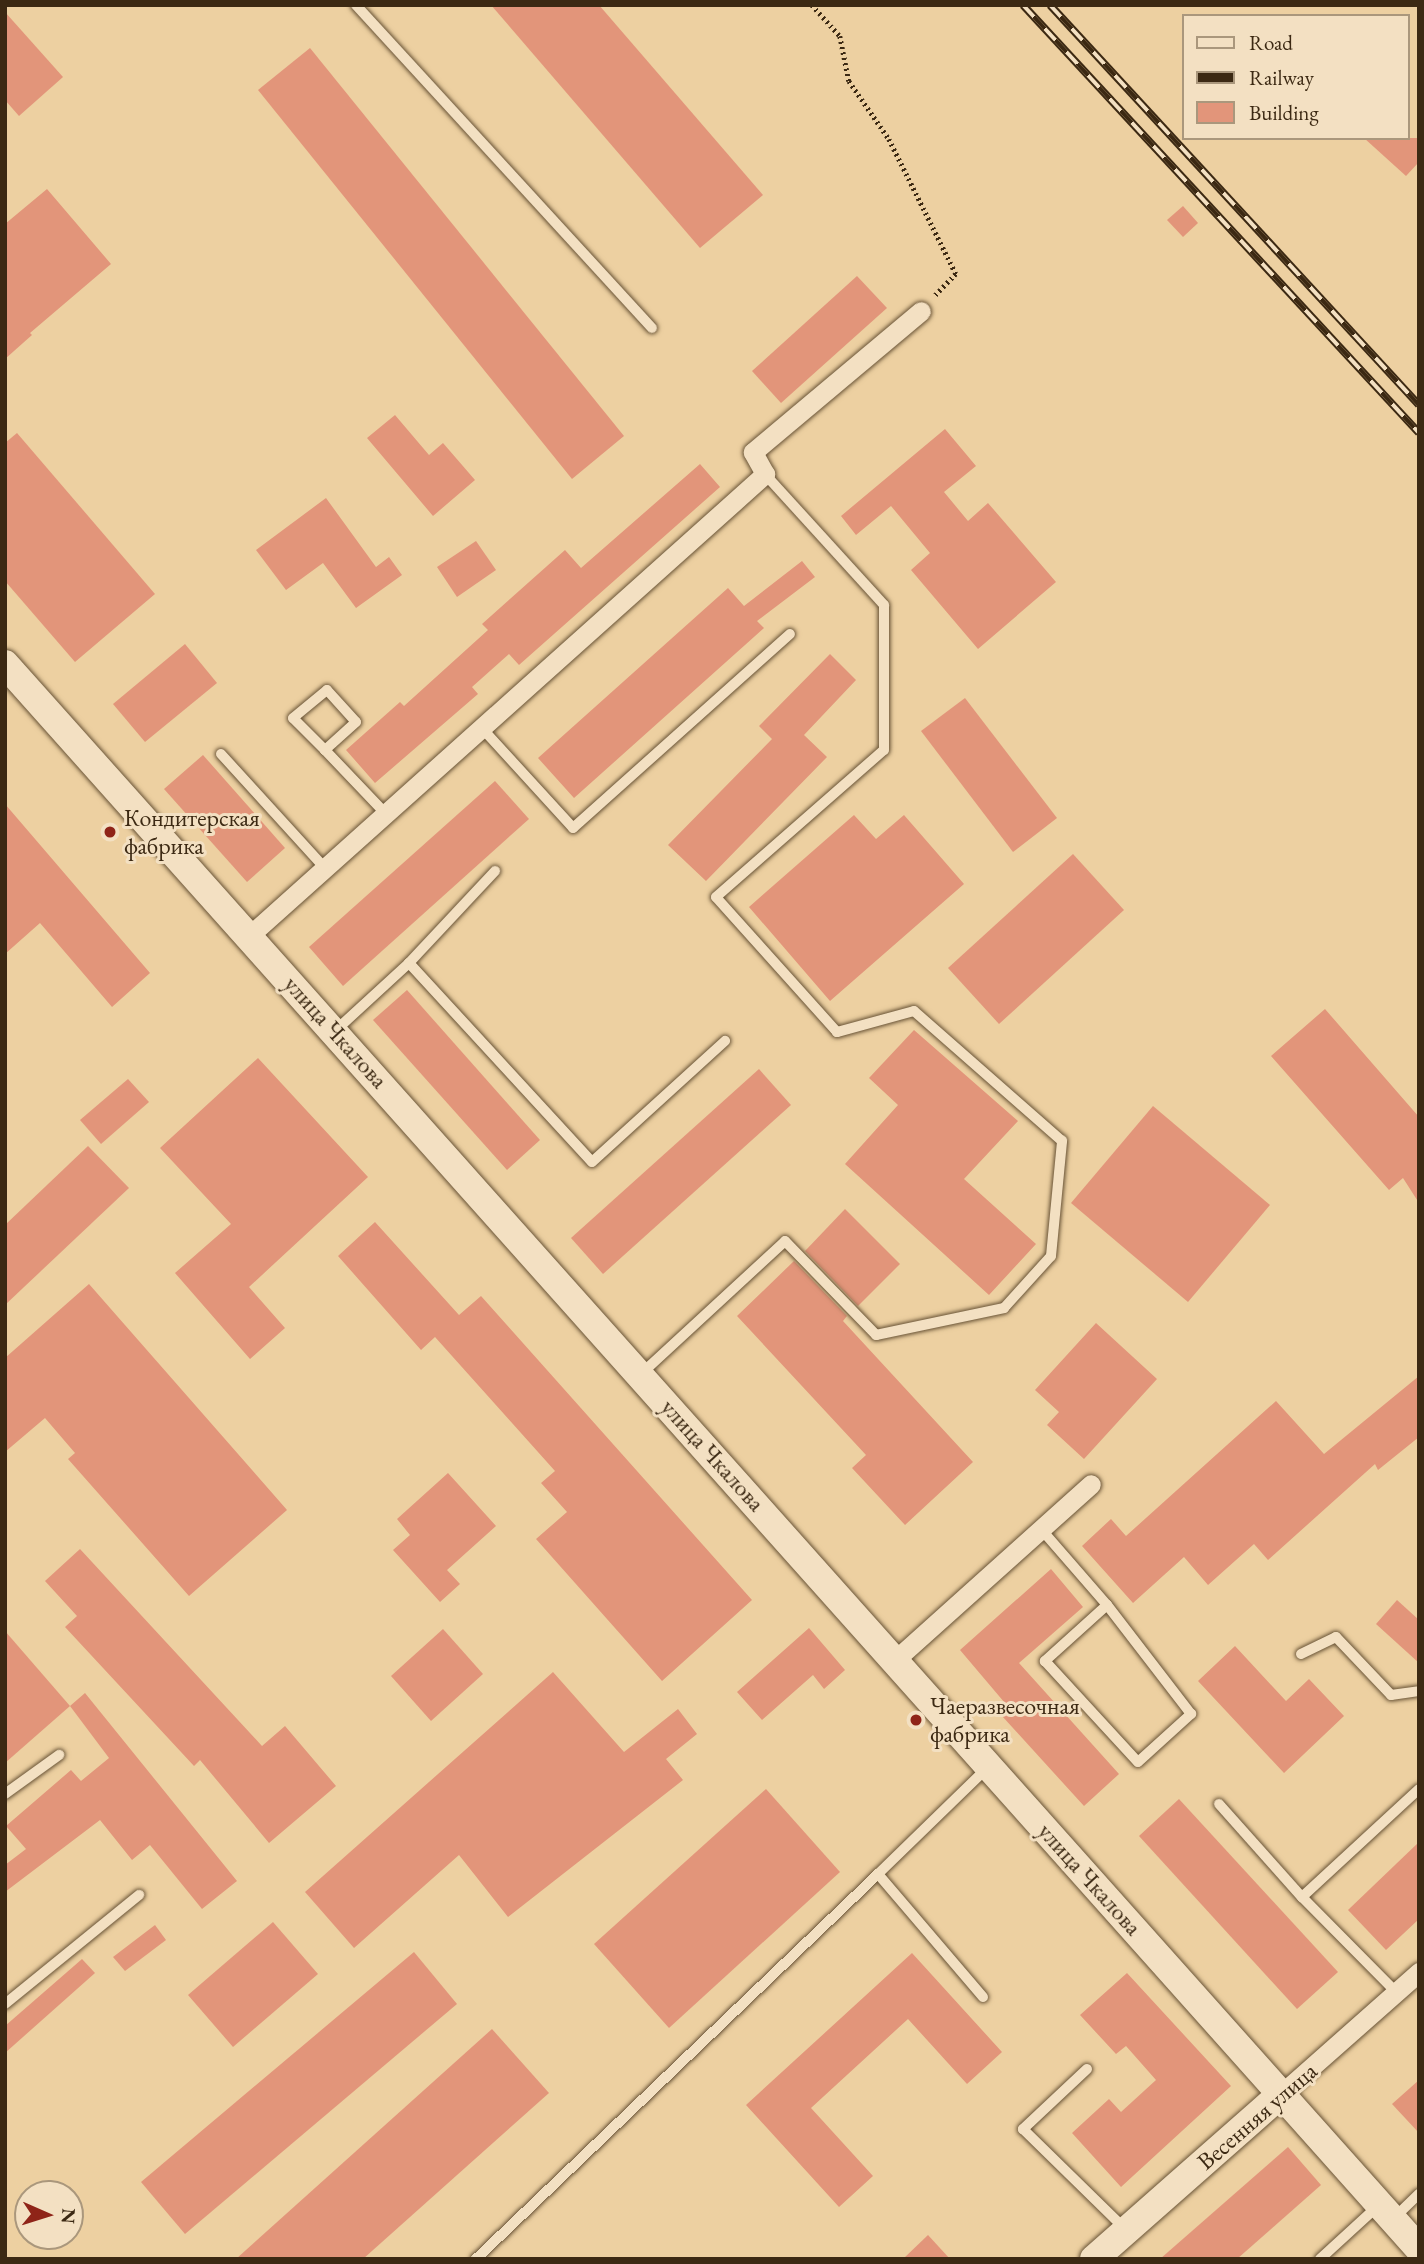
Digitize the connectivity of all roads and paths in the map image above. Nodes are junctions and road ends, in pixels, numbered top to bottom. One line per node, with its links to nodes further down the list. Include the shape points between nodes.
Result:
1 (356, 5): 4 (lane)
2 (812, 5): 3 (path, via 839,36 849,81 889,139 956,274)
3 (921, 311): 5 (street, via 753,452)
4 (652, 328)
5 (765, 474): 8 (street); 18 (lane, via 884,606 884,750 716,897 836,1032 914,1010 1062,1141 1051,1256 1004,1308 876,1335 785,1241)
6 (790, 634): 8 (lane, via 573,828)
7 (5, 664): 14 (street, улица Чкалова)
8 (480, 726): 11 (street)
9 (325, 750): 9 (lane, via 293,718 327,690 356,722); 11 (lane)
10 (221, 754): 12 (lane)
11 (384, 812): 12 (street)
12 (324, 867): 14 (street)
13 (495, 871): 15 (lane)
14 (249, 936): 16 (street, улица Чкалова)
15 (409, 963): 16 (lane); 17 (lane, via 592,1162)
16 (335, 1031): 18 (street, улица Чкалова)
17 (725, 1041)
18 (641, 1374): 23 (street, улица Чкалова)
19 (1091, 1484): 20 (street)
20 (1041, 1529): 21 (lane); 23 (street)
21 (1107, 1605): 21 (lane, via 1191,1714 1138,1762 1045,1661)
22 (1301, 1654): 24 (lane, via 1336,1637 1391,1695)
23 (895, 1660): 26 (street, улица Чкалова)
24 (1419, 1691)
25 (59, 1755): 28 (lane)
26 (989, 1766): 30 (lane); 38 (street, улица Чкалова)
27 (1419, 1788): 32 (lane)
28 (5, 1794)
29 (1219, 1804): 32 (lane)
30 (878, 1874): 35 (lane); 43 (lane)
31 (139, 1895): 36 (lane)
32 (1302, 1896): 34 (lane)
33 (1419, 1972): 34 (street, Весенняя улица)
34 (1397, 1993): 38 (street, Весенняя улица)
35 (983, 1997)
36 (6, 2000)
37 (1087, 2069): 41 (lane, via 1023,2129)
38 (1281, 2094): 40 (street, улица Чкалова); 41 (street, Весенняя улица)
39 (1419, 2194): 40 (lane)
40 (1386, 2212): 42 (street, улица Чкалова); 45 (lane)
41 (1126, 2230): 44 (street, Весенняя улица)
42 (1419, 2249)
43 (476, 2259)
44 (1094, 2259)
45 (1320, 2259)

